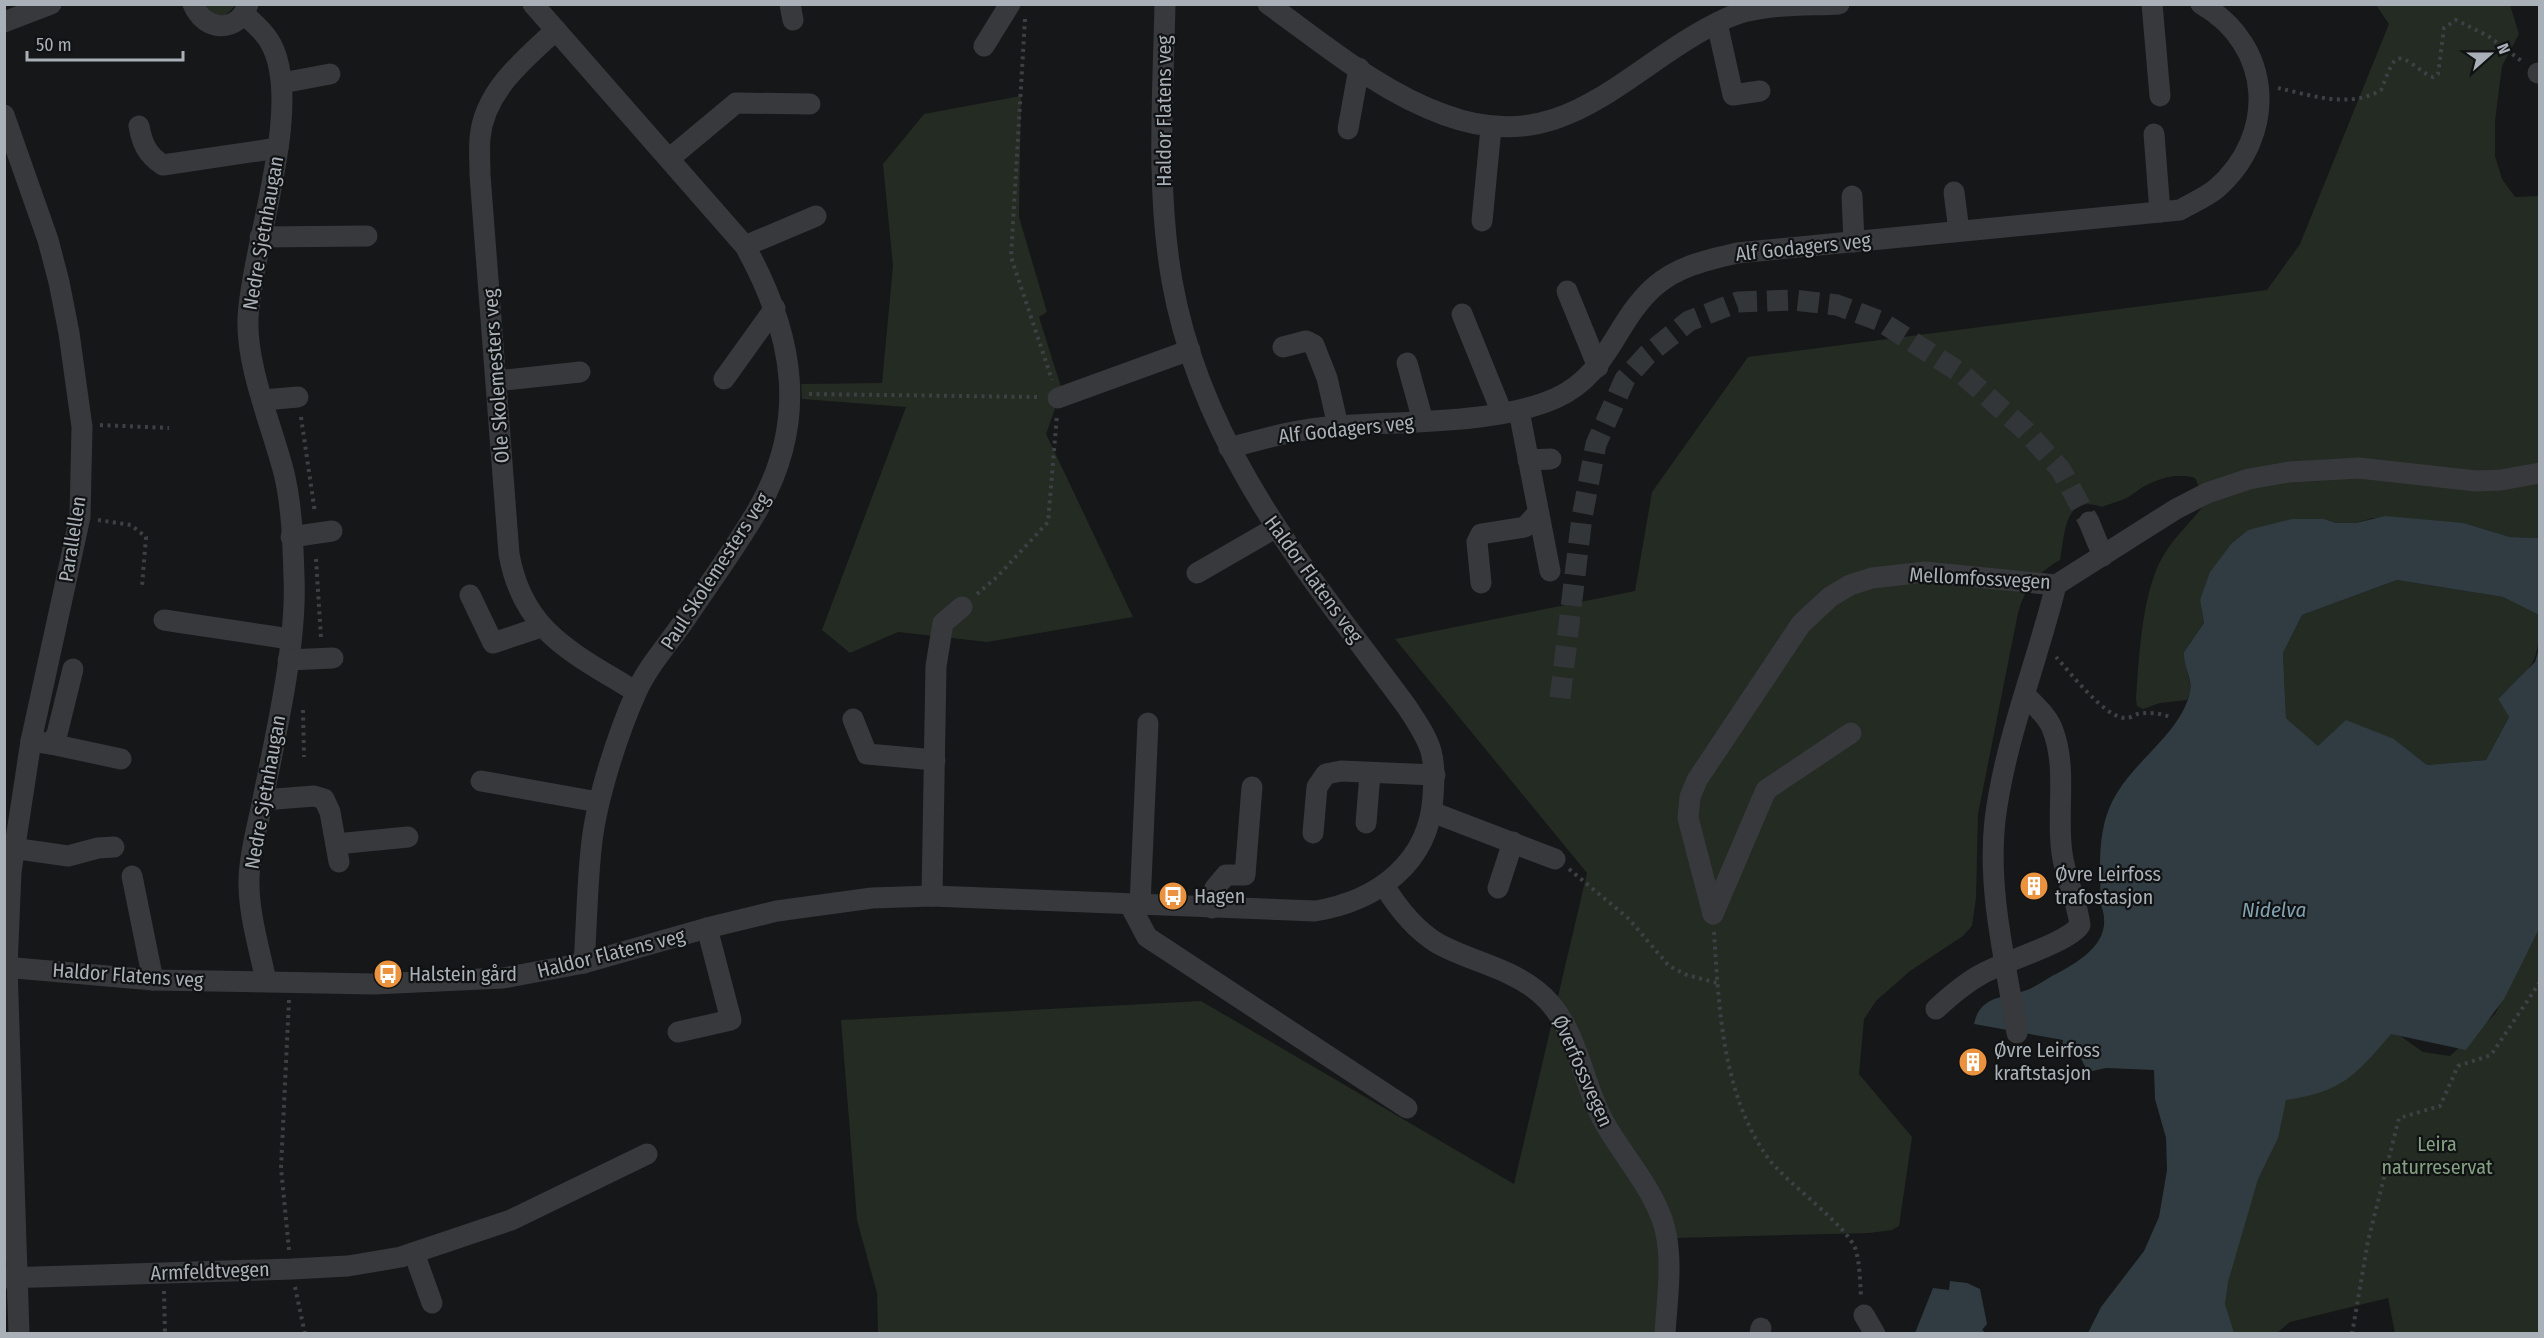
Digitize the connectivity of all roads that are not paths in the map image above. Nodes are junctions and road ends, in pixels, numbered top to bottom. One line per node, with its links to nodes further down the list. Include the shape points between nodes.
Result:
1 (51, 4): 11 (street)
2 (193, 4): 9 (street, Nedre Sjetnhaugan, via 203,21 220,27 230,26)
3 (533, 4): 13 (street, Paul Skolemesters veg)
4 (1165, 4): 42 (street, Haldor Flatens veg, via 1165,225 1172,282)
5 (1268, 4): 15 (street)
6 (1839, 4): 12 (street, via 1773,8)
7 (2152, 4): 19 (street)
8 (2201, 4): 30 (street, Alf Godagers veg, via 2223,17 2245,46 2260,84 2258,125 2244,156 2216,189 2180,210)
9 (246, 9): 17 (street, Nedre Sjetnhaugan, via 273,49)
10 (1018, 10): 14 (street)
11 (4, 22)
12 (1718, 23): 18 (street, via 1733,95); 23 (street, via 1687,38 1590,105 1557,119)
13 (556, 30): 27 (street, Paul Skolemesters veg); 47 (street, Ole Skolemesters veg, via 507,77 486,111 480,136)
14 (984, 46)
15 (1359, 68): 23 (street, via 1386,87 1445,116); 24 (street)
16 (330, 74): 17 (street)
17 (282, 83): 26 (street, Nedre Sjetnhaugan)
18 (1760, 91)
19 (2160, 96)
20 (810, 104): 27 (street, via 736,104)
21 (4, 115): 81 (street, Parallellen, via 59,282 81,424 80,517)
22 (139, 126): 26 (street, via 141,142 153,159 163,165)
23 (1491, 128): 32 (street)
24 (1348, 129)
25 (2154, 134): 30 (street)
26 (278, 148): 35 (street, Nedre Sjetnhaugan)
27 (670, 158): 37 (street, Paul Skolemesters veg)
28 (1954, 192): 33 (street)
29 (1851, 196): 36 (street)
30 (2160, 212): 33 (street, Alf Godagers veg)
31 (816, 216): 37 (street)
32 (1482, 221)
33 (1959, 231): 36 (street, Alf Godagers veg)
34 (367, 236): 35 (street)
35 (260, 237): 50 (street, Nedre Sjetnhaugan, via 248,322)
36 (1854, 242): 44 (street, Alf Godagers veg, via 1737,253 1689,265 1655,286 1638,303)
37 (745, 246): 39 (street, Paul Skolemesters veg)
38 (1567, 291): 44 (street)
39 (775, 308): 46 (street); 76 (street, Paul Skolemesters veg, via 785,339 790,394 786,439 776,473 755,515)
40 (1462, 314): 51 (street)
41 (1282, 347): 53 (street, via 1306,341 1314,345 1327,378)
42 (1190, 350): 49 (street); 54 (street, Haldor Flatens veg, via 1212,416)
43 (1407, 363): 52 (street)
44 (1598, 367): 51 (street, Alf Godagers veg, via 1580,385 1558,397)
45 (580, 372): 47 (street)
46 (724, 379)
47 (496, 381): 71 (street, Ole Skolemesters veg, via 509,554 521,597)
48 (298, 397): 50 (street)
49 (1058, 398)
50 (263, 400): 62 (street, Nedre Sjetnhaugan, via 285,476)
51 (1510, 412): 52 (street, Alf Godagers veg); 56 (street)
52 (1423, 421): 53 (street, Alf Godagers veg)
53 (1338, 426): 54 (street, Alf Godagers veg, via 1285,432)
54 (1229, 448): 60 (street, Haldor Flatens veg)
55 (1551, 459): 56 (street)
56 (1528, 460): 58 (street)
57 (2540, 473): 63 (street, Mellomfossvegen, via 2476,481 2327,468 2259,477 2206,493)
58 (1537, 514): 64 (street, via 1543,524); 66 (street, via 1525,527 1481,534 1477,542)
59 (2089, 522): 63 (street)
60 (1275, 528): 65 (street); 85 (street, Haldor Flatens veg, via 1424,733)
61 (332, 531): 62 (street)
62 (291, 537): 72 (street, Nedre Sjetnhaugan, via 295,580)
63 (2103, 556): 67 (street, Mellomfossvegen)
64 (1550, 571)
65 (1197, 573)
66 (1481, 583)
67 (2056, 585): 77 (street); 80 (street, Mellomfossvegen, via 1950,573 1898,574 1851,585 1816,609 1786,644 1697,780 1690,797 1688,818 1713,914 1766,790)
68 (470, 595): 71 (street, via 493,643)
69 (962, 607): 83 (street, via 943,623 936,666)
70 (164, 620): 72 (street)
71 (541, 627): 76 (street, Ole Skolemesters veg)
72 (290, 639): 74 (street, Nedre Sjetnhaugan)
73 (333, 658): 74 (street)
74 (288, 660): 88 (street, Nedre Sjetnhaugan)
75 (73, 669): 81 (street, via 57,734)
76 (636, 692): 89 (street, Paul Skolemesters veg)
77 (2026, 696): 107 (street, via 2012,739 1995,822 1996,915); 107 (street, via 2052,727 2058,750 2059,833 2080,925 2076,931)
78 (853, 720): 83 (street, via 867,754)
79 (1148, 723): 102 (street)
80 (1851, 733)
81 (41, 742): 82 (street); 96 (street, Parallellen)
82 (121, 759)
83 (934, 760): 101 (street)
84 (1370, 774): 85 (street); 91 (street); 92 (street, via 1326,774 1317,787)
85 (1435, 775): 90 (street, Haldor Flatens veg)
86 (481, 781): 89 (street)
87 (1252, 788): 103 (street, via 1245,875 1226,875 1215,888)
88 (263, 800): 93 (street, via 314,796 324,799 337,853); 109 (street, Nedre Sjetnhaugan, via 249,878)
89 (598, 802): 105 (street, Paul Skolemesters veg, via 591,841)
90 (1432, 812): 94 (street); 99 (street, Haldor Flatens veg, via 1416,854)
91 (1366, 823)
92 (1313, 833)
93 (408, 837)
94 (1513, 842): 97 (street); 100 (street)
95 (114, 847): 96 (street, via 68,856)
96 (12, 848): 106 (street, Parallellen)
97 (1555, 859)
98 (132, 876): 108 (street)
99 (1385, 886): 103 (street, Haldor Flatens veg, via 1350,904 1315,911); 120 (street, Øverfossvegen, via 1403,913 1437,943 1523,980 1556,1009 1569,1031 1603,1120 1664,1226 1669,1248)
100 (1498, 888)
101 (932, 896): 102 (street, Haldor Flatens veg); 104 (street, Haldor Flatens veg, via 815,904)
102 (1135, 905): 103 (street, Haldor Flatens veg); 113 (street, via 1147,937)
103 (1212, 908)
104 (707, 927): 105 (street, Haldor Flatens veg); 111 (street, via 731,1020)
105 (584, 963): 109 (street, Haldor Flatens veg, via 503,978 444,982)
106 (6, 967): 108 (street, Haldor Flatens veg); 116 (street, Parallellen)
107 (2006, 969): 110 (street, via 1958,989); 112 (street)
108 (153, 980): 109 (street, Haldor Flatens veg)
109 (266, 981)
110 (1936, 1009)
111 (678, 1032)
112 (2017, 1033)
113 (1407, 1108)
114 (647, 1154): 115 (street, Armfeldtvegen, via 511,1220)
115 (414, 1252): 116 (street, Armfeldtvegen, via 348,1266); 117 (street)
116 (11, 1277): 119 (street, Parallellen)
117 (432, 1303)
118 (1864, 1315): 121 (street)
119 (20, 1334)
120 (1665, 1334)
121 (1875, 1334)

